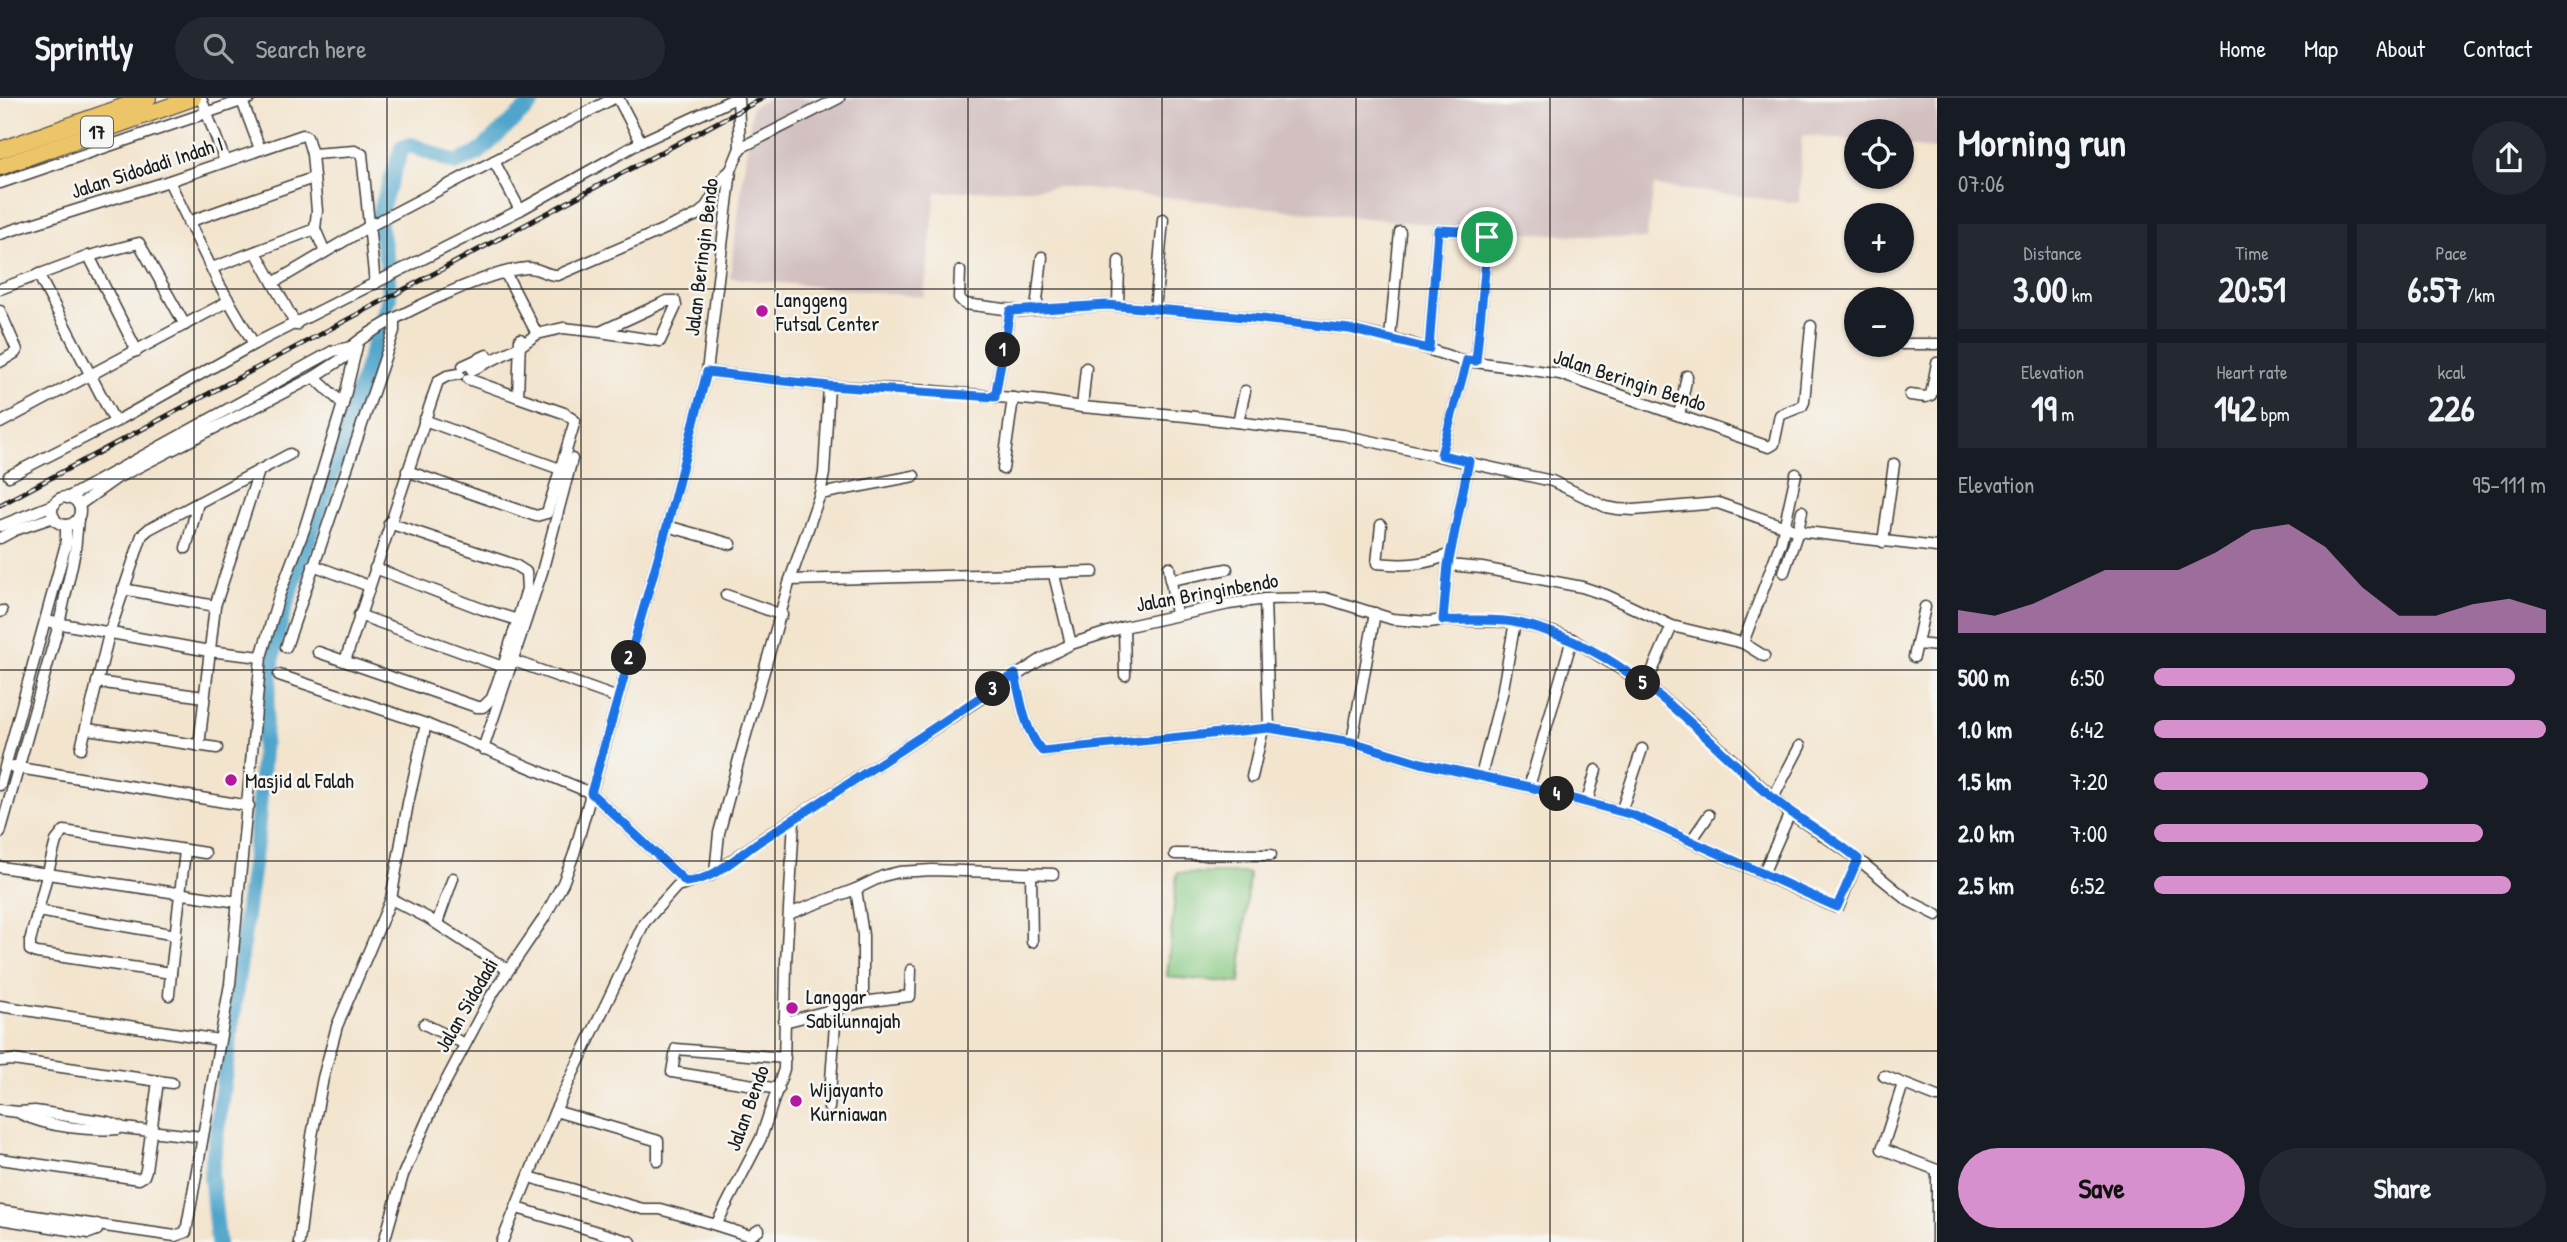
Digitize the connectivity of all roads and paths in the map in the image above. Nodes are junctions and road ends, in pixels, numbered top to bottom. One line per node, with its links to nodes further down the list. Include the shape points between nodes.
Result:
1 (148, 98): 12 (highway, 17)
2 (193, 98): 16 (highway, 17)
3 (201, 98): 8 (street)
4 (616, 98): 9 (street); 15 (street)
5 (737, 98): 9 (street); 10 (street)
6 (839, 98): 10 (street)
7 (245, 99): 8 (street); 11 (street)
8 (206, 113): 14 (street); 20 (street)
9 (641, 142): 21 (street)
10 (740, 148): 17 (street, Jalan Beringin Bendo)
11 (260, 149): 13 (street, Jalan Sidodadi Indah I, via 305,136); 14 (street, Jalan Sidodadi Indah I)
12 (0, 150)
13 (312, 155): 18 (street); 24 (street, via 362,154)
14 (225, 161): 19 (street, Jalan Sidodadi Indah I)
15 (494, 161): 21 (street); 24 (street)
16 (0, 167)
17 (731, 170): 35 (street, via 708,207 697,215 558,275 531,268); 65 (street, Jalan Beringin Bendo)
18 (313, 178): 23 (street); 25 (street)
19 (169, 181): 23 (street); 27 (street, Jalan Sidodadi Indah I)
20 (0, 183)
21 (520, 210): 37 (street)
22 (1163, 219): 44 (street)
23 (188, 222): 33 (street)
24 (377, 223): 29 (street); 37 (street)
25 (316, 229): 28 (street); 29 (street)
26 (1401, 232): 51 (street)
27 (0, 234)
28 (256, 252): 33 (street); 38 (street)
29 (325, 252): 38 (street)
30 (89, 256): 36 (street); 47 (street, via 141,244); 58 (street)
31 (1042, 257): 42 (street)
32 (1119, 261): 41 (street)
33 (212, 268): 40 (street)
34 (960, 271): 45 (street, Jalan Beringin Bendo, via 960,302)
35 (502, 273): 46 (street); 52 (street, via 507,276)
36 (38, 274): 39 (street); 67 (street)
37 (384, 280): 48 (street)
38 (273, 283): 48 (street)
39 (0, 289)
40 (229, 301): 47 (street); 54 (street)
41 (1118, 306): 42 (street, Jalan Beringin Bendo); 44 (street, Jalan Beringin Bendo)
42 (1036, 309): 45 (street, Jalan Beringin Bendo)
43 (0, 310): 61 (street, via 16,350)
44 (1155, 310): 51 (street, Jalan Beringin Bendo, via 1317,325)
45 (1010, 311): 73 (street)
46 (389, 323): 53 (street); 115 (street, via 394,331)
47 (185, 325): 58 (street)
48 (296, 325): 54 (street)
49 (1811, 326): 77 (street, Jalan Beringin Bendo, via 1804,402 1780,415 1772,446)
50 (600, 332): 50 (street, via 660,341 675,301 667,301); 52 (street, via 563,328)
51 (1390, 338): 57 (street, Jalan Beringin Bendo)
52 (526, 340): 64 (street); 72 (street)
53 (358, 341): 59 (street); 66 (street, via 345,357); 75 (street)
54 (254, 344): 79 (street)
55 (1914, 344): 56 (street)
56 (1937, 344)
57 (1429, 349): 60 (street, Jalan Beringin Bendo); 60 (street, via 1438,230 1484,232 1488,241)
58 (136, 351): 67 (street)
59 (318, 360): 66 (street); 96 (street)
60 (1471, 361): 77 (street, Jalan Beringin Bendo, via 1560,373); 84 (street)
61 (0, 362)
62 (1937, 363): 71 (street, via 1931,395)
63 (1086, 368): 76 (street)
64 (466, 372): 72 (street); 78 (street, via 438,381)
65 (707, 372): 69 (street); 82 (street, Jalan Beringin Bendo)
66 (320, 373): 75 (street); 99 (street, via 117,478)
67 (90, 376): 79 (street); 81 (street)
68 (1688, 376): 77 (street)
69 (829, 386): 73 (street); 95 (street)
70 (1245, 391): 80 (street)
71 (1910, 395)
72 (518, 397): 88 (street, via 573,417)
73 (995, 397): 74 (street)
74 (1013, 398): 76 (street); 89 (street)
75 (343, 404): 151 (street)
76 (1082, 407): 80 (street)
77 (1679, 415)
78 (424, 420): 88 (street); 91 (street)
79 (115, 422): 93 (street)
80 (1238, 422): 84 (street, via 1343,435)
81 (0, 424)
82 (689, 441): 107 (street, Jalan Sidodadi)
83 (290, 454): 90 (street)
84 (1441, 455): 86 (street)
85 (572, 459): 154 (street)
86 (1469, 461): 108 (street, via 1552,481 1606,507 1634,510 1718,503); 114 (street)
87 (1894, 464): 110 (street)
88 (560, 469): 91 (street, via 549,510 543,516)
89 (1003, 469)
90 (259, 471): 98 (street); 128 (street)
91 (407, 471): 103 (street)
92 (1796, 474): 108 (street)
93 (9, 476)
94 (914, 476): 95 (street)
95 (820, 494): 122 (street)
96 (67, 498): 97 (street); 99 (street)
97 (55, 503): 101 (street); 106 (street)
98 (198, 503): 113 (street); 125 (street, via 142,535)
99 (79, 505): 102 (street)
100 (1802, 511): 108 (street)
101 (54, 517): 104 (street); 109 (street)
102 (78, 519): 104 (street); 138 (street)
103 (389, 523): 117 (street); 134 (street, via 523,569 527,589)
104 (66, 525): 136 (street, via 66,544)
105 (1381, 525): 114 (street, via 1377,563)
106 (0, 526)
107 (667, 526): 111 (street); 162 (street, Jalan Sidodadi)
108 (1791, 529): 110 (street); 120 (street); 143 (street, via 1781,542)
109 (0, 538)
110 (1883, 542): 112 (street)
111 (731, 544)
112 (1937, 547)
113 (186, 548)
114 (1449, 559): 135 (street); 140 (street, via 1582,587)
115 (313, 565): 124 (street); 147 (street)
116 (1169, 567): 123 (street)
117 (375, 568): 124 (street); 134 (street)
118 (1227, 569): 123 (street)
119 (1093, 572): 121 (street)
120 (1784, 572)
121 (1054, 575): 122 (street); 144 (street)
122 (790, 580): 132 (street)
123 (1170, 580): 133 (street)
124 (369, 586): 131 (street)
125 (122, 589): 128 (street); 141 (street)
126 (726, 595): 132 (street)
127 (1265, 599): 130 (street, Jalan Bringinbendo, via 1325,598); 133 (street, Jalan Bringinbendo); 164 (street)
128 (215, 606): 148 (street)
129 (1924, 607): 145 (street)
130 (1375, 613): 135 (street, Jalan Bringinbendo, via 1392,619); 166 (street)
131 (359, 615): 153 (street); 155 (street)
132 (782, 615): 197 (street, via 719,833)
133 (1177, 615): 139 (street, Jalan Bringinbendo)
134 (518, 620): 155 (street)
135 (1443, 620): 137 (street, Jalan Bringinbendo)
136 (46, 621): 138 (street); 173 (street)
137 (1515, 622): 142 (street, Jalan Bringinbendo); 176 (street)
138 (59, 624): 141 (street); 174 (street)
139 (1124, 626): 144 (street, Jalan Bringinbendo); 158 (street)
140 (1672, 626): 143 (street); 160 (street)
141 (109, 634): 148 (street); 159 (street)
142 (1572, 639): 160 (street, Jalan Bringinbendo); 179 (street)
143 (1743, 643): 150 (street)
144 (1071, 644): 156 (street, Jalan Bringinbendo)
145 (1917, 644): 146 (street); 152 (street)
146 (1937, 646)
147 (286, 647)
148 (209, 651): 151 (street); 161 (street)
149 (318, 652): 153 (street)
150 (1764, 656)
151 (261, 657): 183 (street)
152 (1914, 657)
153 (345, 661): 155 (street, via 477,708 492,698)
154 (514, 661): 162 (street); 171 (street)
155 (503, 667)
156 (1015, 674): 164 (street, via 1030,735 1042,751); 187 (street, Jalan Bringinbendo)
157 (279, 675): 163 (street)
158 (1125, 675)
159 (97, 682): 161 (street); 165 (street)
160 (1646, 685): 181 (street, Jalan Bringinbendo)
161 (204, 697): 167 (street)
162 (618, 698): 180 (street, Jalan Sidodadi)
163 (426, 724): 171 (street); 205 (street)
164 (1266, 728): 166 (street); 177 (street)
165 (87, 729): 167 (street); 169 (street)
166 (1352, 742): 176 (street)
167 (199, 746): 170 (street)
168 (1800, 746): 181 (street)
169 (81, 748)
170 (217, 748)
171 (483, 748): 180 (street)
172 (1642, 749): 184 (street)
173 (3, 765): 174 (street); 178 (street)
174 (18, 768): 183 (street); 188 (street)
175 (1596, 770): 182 (street)
176 (1481, 776): 179 (street)
177 (1251, 777)
178 (0, 785)
179 (1529, 787): 182 (street)
180 (591, 793): 202 (street); 213 (street, Jalan Sidodadi, via 563,883)
181 (1773, 799): 185 (street, Jalan Bringinbendo)
182 (1587, 802): 184 (street)
183 (248, 806): 206 (street)
184 (1621, 812): 189 (street)
185 (1790, 813): 194 (street, Jalan Bringinbendo); 200 (street)
186 (1709, 815): 189 (street)
187 (794, 820): 197 (street, Jalan Bringinbendo); 208 (street, Jalan Bendo)
188 (0, 833)
189 (1690, 841): 200 (street)
190 (185, 851): 191 (street); 196 (street, via 64,831 56,841); 204 (street)
191 (205, 853)
192 (1175, 854): 193 (street)
193 (1271, 855)
194 (1862, 863): 200 (street, via 1837,907); 209 (street, Jalan Bringinbendo, via 1909,901)
195 (0, 867): 196 (street)
196 (48, 873): 204 (street); 207 (street)
197 (715, 873): 202 (street, Jalan Bringinbendo)
198 (1031, 873): 199 (street); 203 (street, via 899,872); 212 (street)
199 (1053, 874)
200 (1763, 874)
201 (453, 878): 210 (street)
202 (686, 882): 234 (street, via 644,923)
203 (856, 889): 208 (street); 217 (street, via 863,934)
204 (181, 892): 206 (street); 211 (street)
205 (391, 900): 210 (street); 247 (street, via 328,1055)
206 (238, 902): 222 (street)
207 (38, 911): 211 (street); 215 (street, via 30,941 33,952)
208 (791, 913): 220 (street, Jalan Bendo)
209 (1937, 915)
210 (437, 923): 213 (street)
211 (176, 934): 215 (street)
212 (1032, 942)
213 (508, 970): 223 (street, Jalan Sidodadi)
214 (911, 970): 217 (street, via 911,996)
215 (171, 973): 216 (street)
216 (169, 995)
217 (863, 1002): 219 (street)
218 (0, 1006): 222 (street)
219 (836, 1010): 220 (street); 232 (street)
220 (784, 1022): 224 (street, Jalan Bendo)
221 (424, 1024): 223 (street)
222 (219, 1040): 236 (street)
223 (465, 1044): 248 (street, Jalan Sidodadi, via 402,1175)
224 (785, 1058): 230 (street, Jalan Bendo); 230 (street, via 676,1049 672,1072)
225 (0, 1061): 227 (street)
226 (1884, 1076): 229 (street)
227 (158, 1081): 228 (street); 235 (street)
228 (172, 1083)
229 (1903, 1084): 231 (street); 239 (street, via 1882,1149)
230 (779, 1089): 245 (street, Jalan Bendo, via 761,1138)
231 (1937, 1097)
232 (829, 1108)
233 (0, 1110): 235 (street, via 38,1121)
234 (555, 1111): 238 (street, via 658,1141); 240 (street)
235 (150, 1132): 236 (street); 237 (street, via 146,1170 139,1179)
236 (202, 1137): 244 (street, via 188,1224 182,1235)
237 (0, 1159)
238 (658, 1161)
239 (1937, 1172): 251 (street)
240 (528, 1177): 241 (street); 245 (street)
241 (517, 1208): 249 (street); 250 (street)
242 (0, 1211): 244 (street)
243 (0, 1219): 244 (street, via 89,1233 97,1230)
244 (97, 1224)
245 (716, 1225): 246 (street, via 750,1236)
246 (759, 1230)
247 (299, 1242)
248 (384, 1242)
249 (502, 1242)
250 (631, 1242)
251 (1937, 1242)

